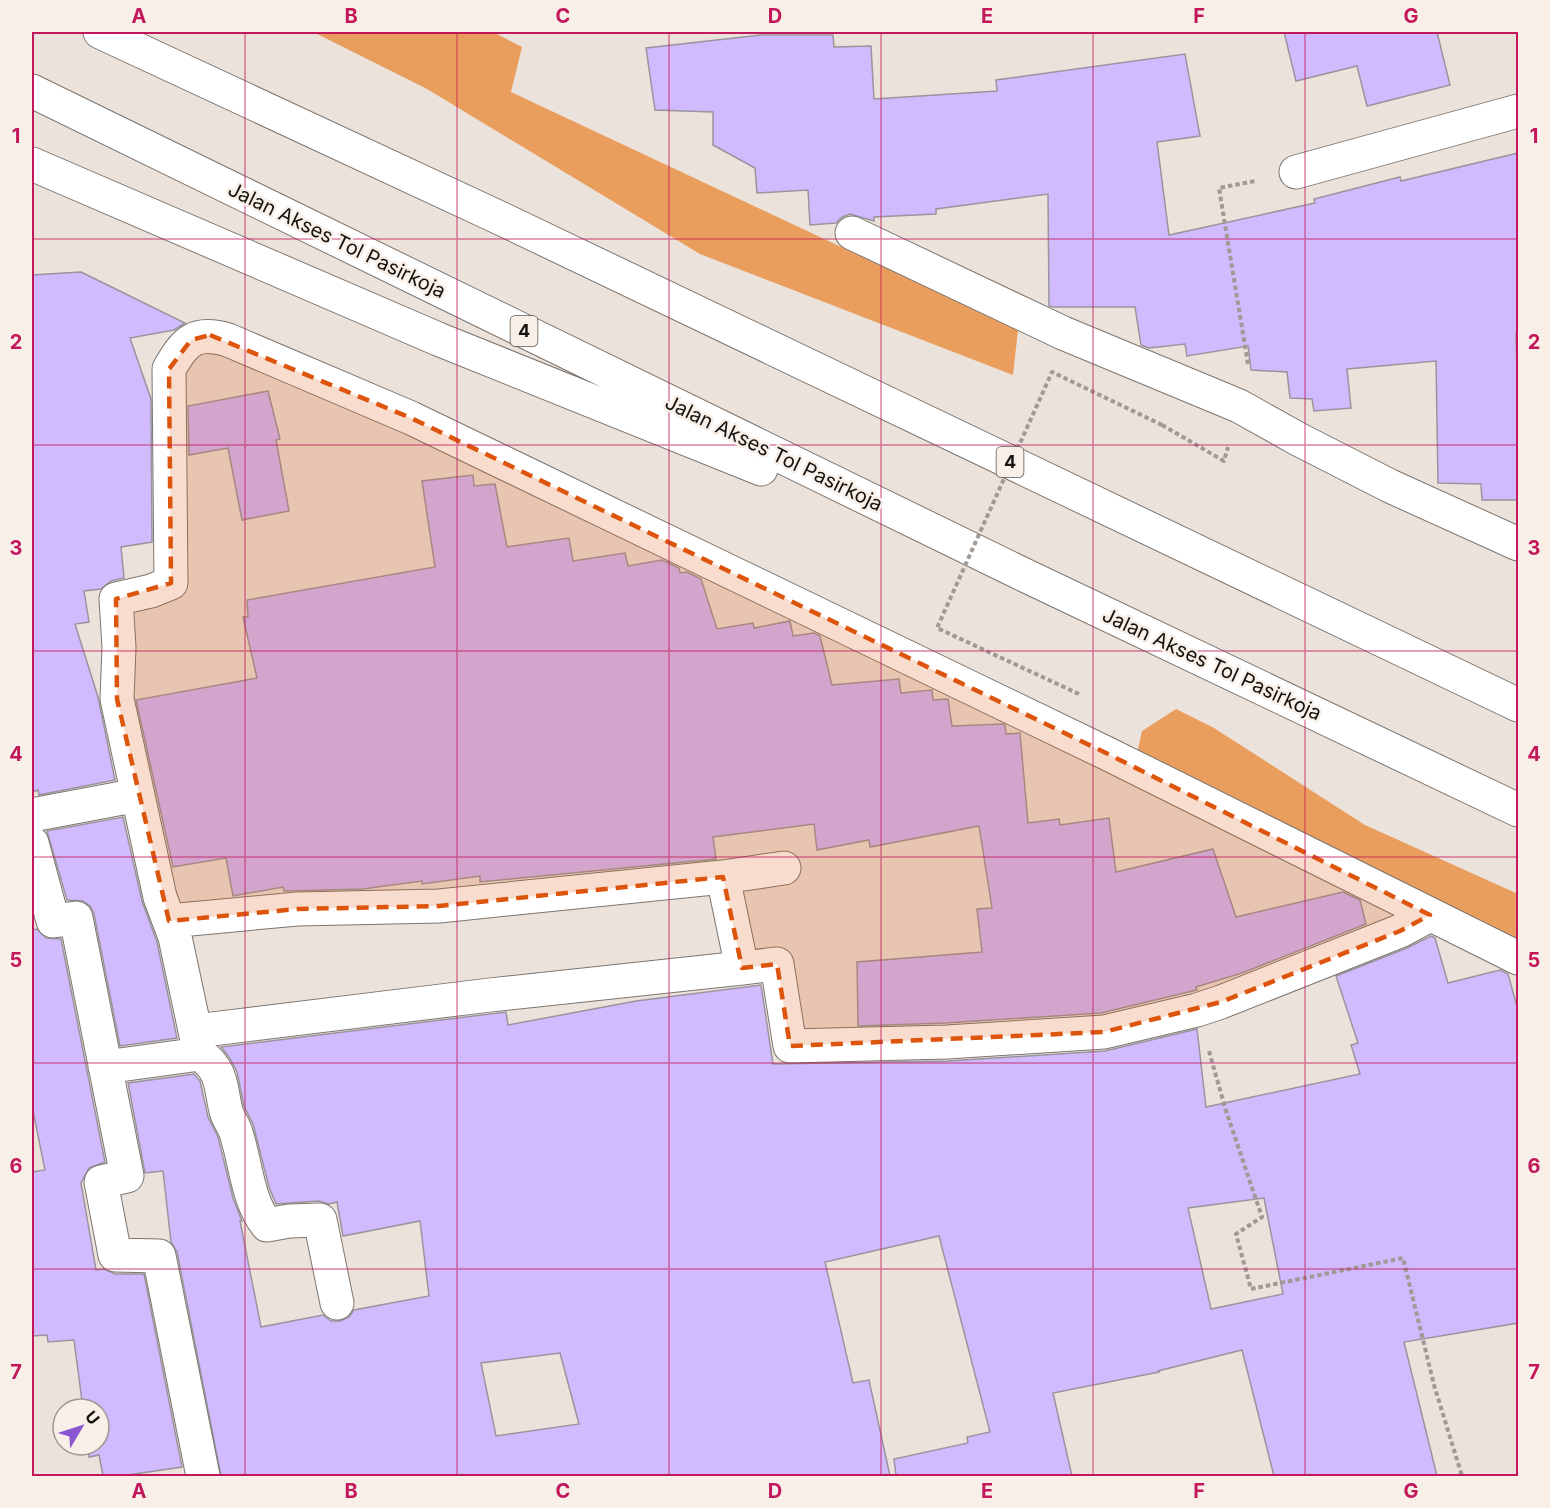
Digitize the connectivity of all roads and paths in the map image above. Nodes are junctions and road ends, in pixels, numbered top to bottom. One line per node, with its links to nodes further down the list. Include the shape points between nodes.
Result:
1 (100, 32): 7 (main road, 4)
2 (147, 32): 7 (main road)
3 (32, 91): 11 (main road, Jalan Akses Tol Pasirkoja / 4)
4 (1518, 111): 6 (main road)
5 (32, 164): 11 (main road, via 438,339)
6 (1296, 172): 9 (path, via 1219,188 1248,362)
7 (502, 219): 13 (main road, 4)
8 (852, 233): 9 (main road, via 1063,333)
9 (1239, 406): 10 (main road, via 1390,486); 12 (path, bridge, via 1224,461 1162,425 1052,372 937,628)
10 (1518, 544)
11 (1016, 571): 15 (main road, Jalan Akses Tol Pasirkoja / 4)
12 (1079, 694)
13 (1518, 705)
14 (138, 795): 16 (main road); 20 (main road, via 117,699 116,599 171,583 169,369 190,340 210,335 411,418 1106,753); 21 (main road, via 159,897)
15 (1518, 810)
16 (32, 815)
17 (32, 843): 26 (main road, via 52,921 76,918)
18 (784, 868): 19 (main road)
19 (723, 877): 21 (main road, via 439,906 297,909); 23 (main road)
20 (1430, 915): 22 (main road); 24 (main road, via 1296,974)
21 (169, 921): 25 (main road)
22 (1518, 958)
23 (742, 968): 24 (main road, via 777,964 790,1046 1104,1032); 25 (main road, via 490,994)
24 (1197, 1010): 29 (path, via 1262,1217 1236,1234 1251,1289 1403,1258 1434,1385)
25 (198, 1043): 26 (main road); 27 (main road, via 220,1079 257,1213 267,1225 320,1220)
26 (105, 1067): 28 (main road, via 127,1176 101,1182 115,1255 159,1256)
27 (337, 1303)
28 (202, 1476)
29 (1462, 1476)

